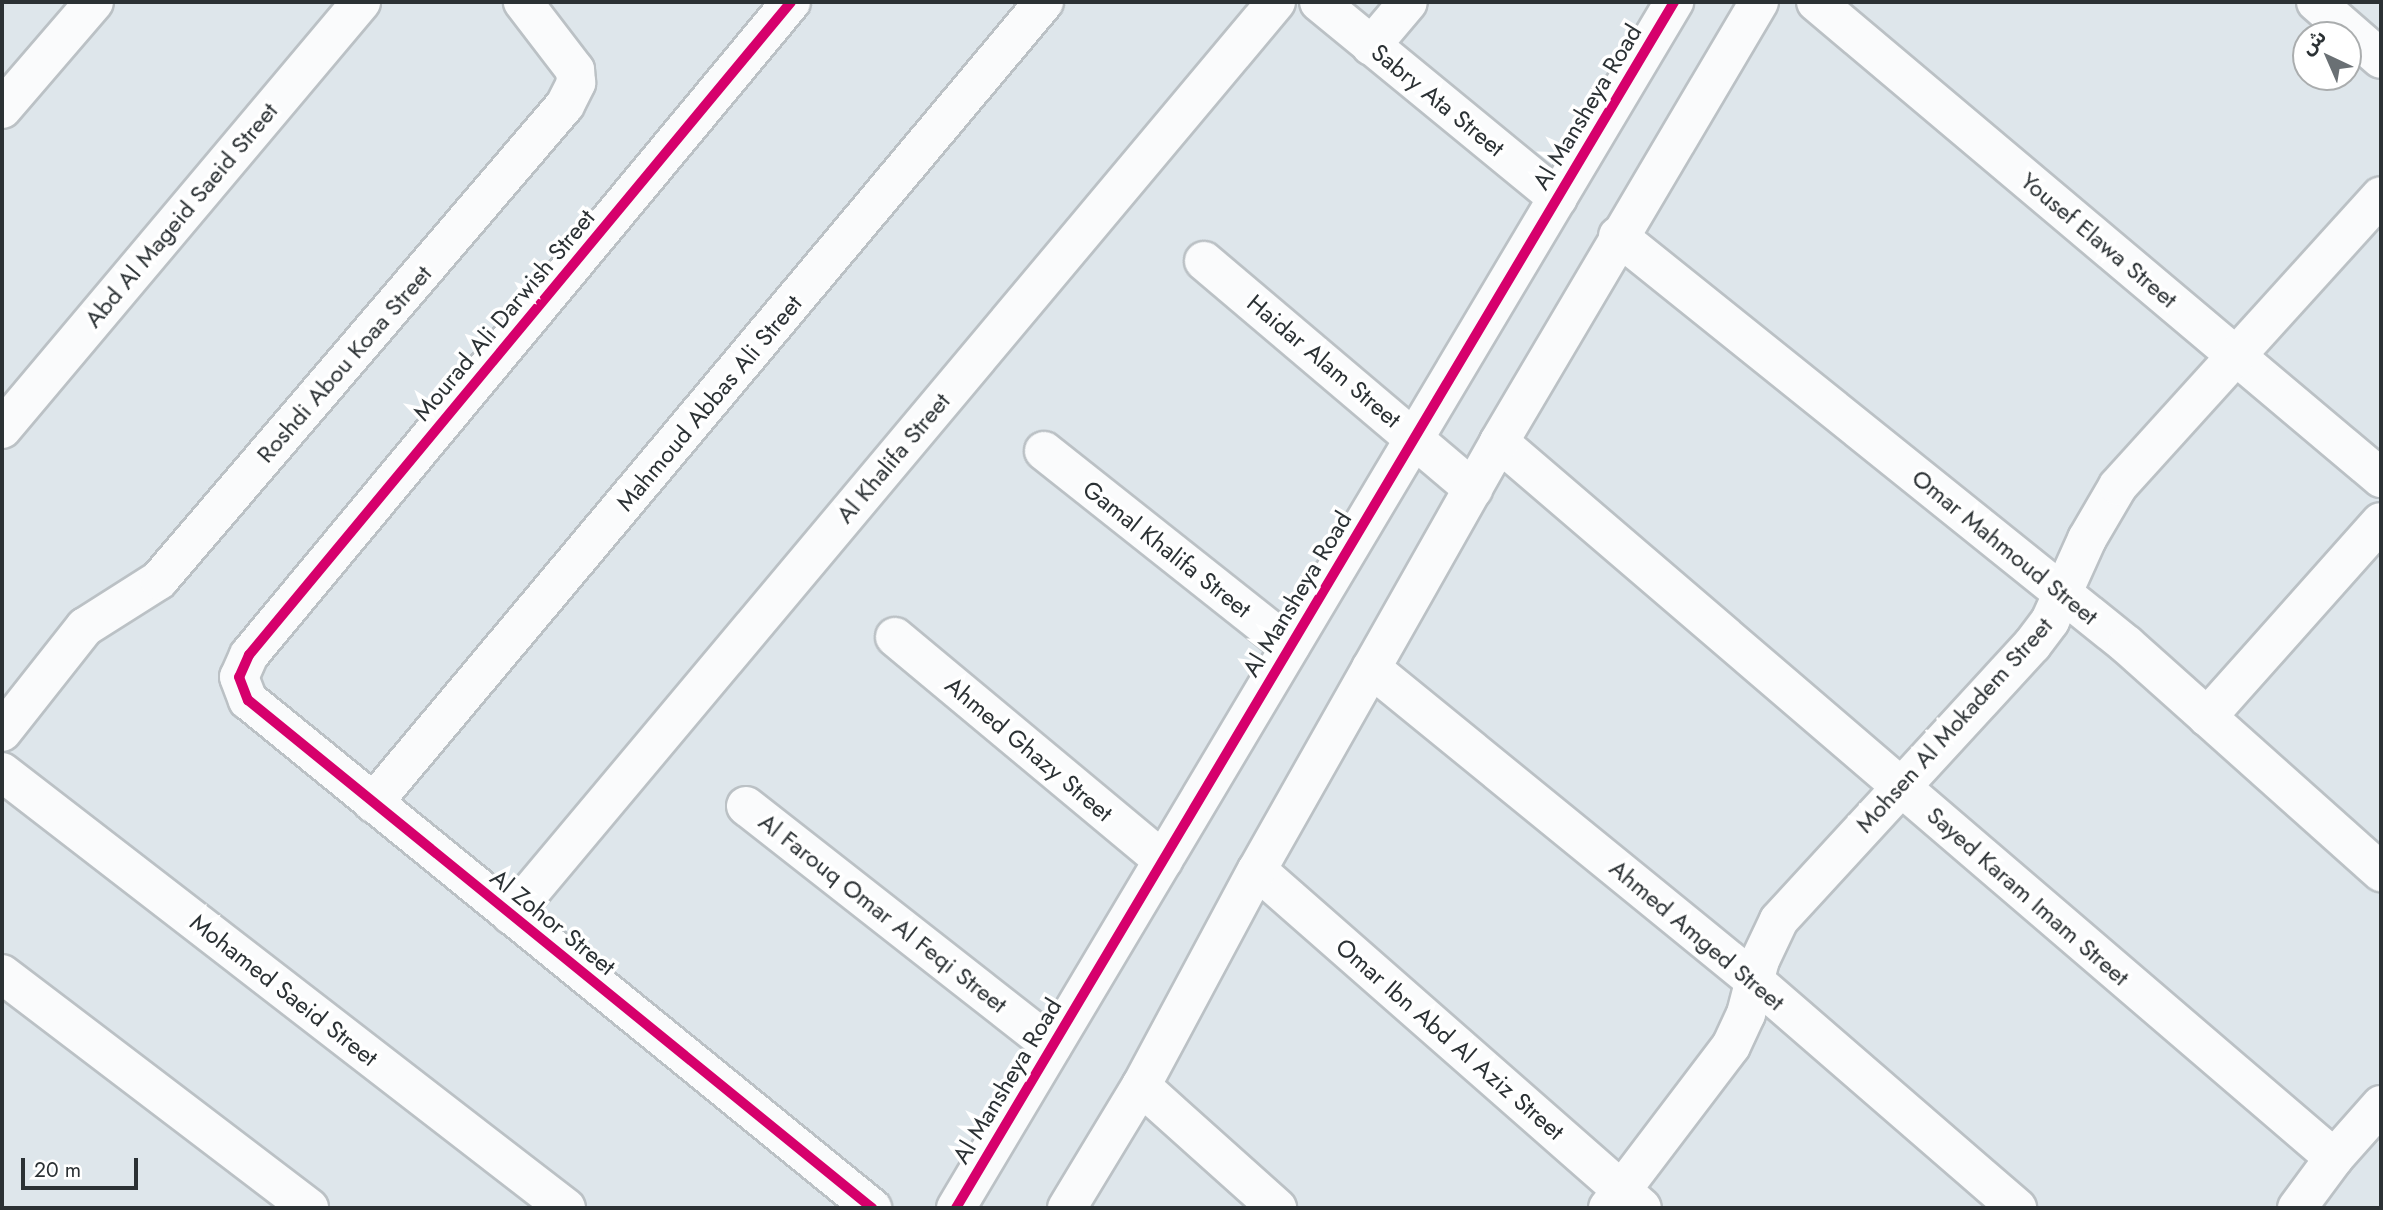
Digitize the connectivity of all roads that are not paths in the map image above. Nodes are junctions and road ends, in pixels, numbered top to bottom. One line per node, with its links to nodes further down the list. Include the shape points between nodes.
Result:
1 (94, 2): 15 (street)
2 (361, 2): 21 (street, Abd Al Mageid Saeid Street)
3 (523, 2): 33 (street, Roshdi Abou Koaa Street, via 575,70 576,83 565,106 159,580 85,627)
4 (791, 2): 31 (street, Mourad Ali Darwish Street)
5 (1044, 2): 38 (street, Mahmoud Abbas Ali Street)
6 (1276, 2): 43 (street, Al Khalifa Street)
7 (1319, 2): 13 (street, Sabry Ata Street)
8 (1408, 2): 13 (street)
9 (1674, 2): 17 (street, Al Mansheya Road)
10 (1759, 2): 18 (street)
11 (1816, 2): 20 (street, Yousef Elawa Street)
12 (2316, 2): 14 (street)
13 (1371, 46): 17 (street, Sabry Ata Street)
14 (2381, 59)
15 (2, 109)
16 (2381, 196): 20 (street, Mohsen Al Mokadem Street)
17 (1558, 198): 22 (street, Al Mansheya Road)
18 (1618, 236): 23 (street); 28 (street, Omar Mahmoud Street)
19 (1205, 261): 22 (street, Haidar Alam Street)
20 (2235, 355): 25 (street, Yousef Elawa Street); 28 (street, Mohsen Al Mokadem Street, via 2118,486 2087,539)
21 (2, 429)
22 (1415, 437): 26 (street, Haidar Alam Street); 30 (street, Al Mansheya Road)
23 (1499, 442): 26 (street); 37 (street, Sayed Karam Imam Street)
24 (1044, 451): 30 (street, Gamal Khalifa Street)
25 (2381, 478)
26 (1473, 489): 32 (street)
27 (2381, 522): 34 (street)
28 (2063, 595): 34 (street, Omar Mahmoud Street); 37 (street, Mohsen Al Mokadem Street, via 2032,645)
29 (895, 637): 40 (street, Ahmed Ghazy Street)
30 (1290, 646): 40 (street, Al Mansheya Road)
31 (249, 655): 38 (street, Al Zohor Street, via 239,677 248,700)
32 (1371, 668): 41 (street); 45 (street, Ahmed Amged Street)
33 (14, 691): 35 (street)
34 (2207, 717): 42 (street, Omar Mahmoud Street)
35 (2, 732)
36 (2, 772): 52 (street, Mohamed Saeid Street)
37 (1900, 787): 45 (street, Mohsen Al Mokadem Street, via 1779,920); 49 (street, Sayed Karam Imam Street)
38 (373, 803): 43 (street, Al Zohor Street)
39 (746, 806): 46 (street, Al Farouq Omar Al Feqi Street)
40 (1163, 860): 46 (street, Al Mansheya Road)
41 (1257, 870): 47 (street); 50 (street, Omar Ibn Abd Al Aziz Street)
42 (2381, 872)
43 (511, 915): 53 (street, Al Zohor Street)
44 (2, 974): 51 (street)
45 (1755, 981): 50 (street, Mohsen Al Mokadem Street, via 1731,1046); 57 (street, Ahmed Amged Street)
46 (1052, 1046): 54 (street, Al Mansheya Road)
47 (1141, 1086): 55 (street); 56 (street)
48 (2381, 1105): 49 (street)
49 (2334, 1157): 58 (street)
50 (1624, 1202)
51 (309, 1208)
52 (566, 1208)
53 (872, 1208)
54 (956, 1208)
55 (1067, 1208)
56 (1277, 1208)
57 (2017, 1208)
58 (2297, 1208)

